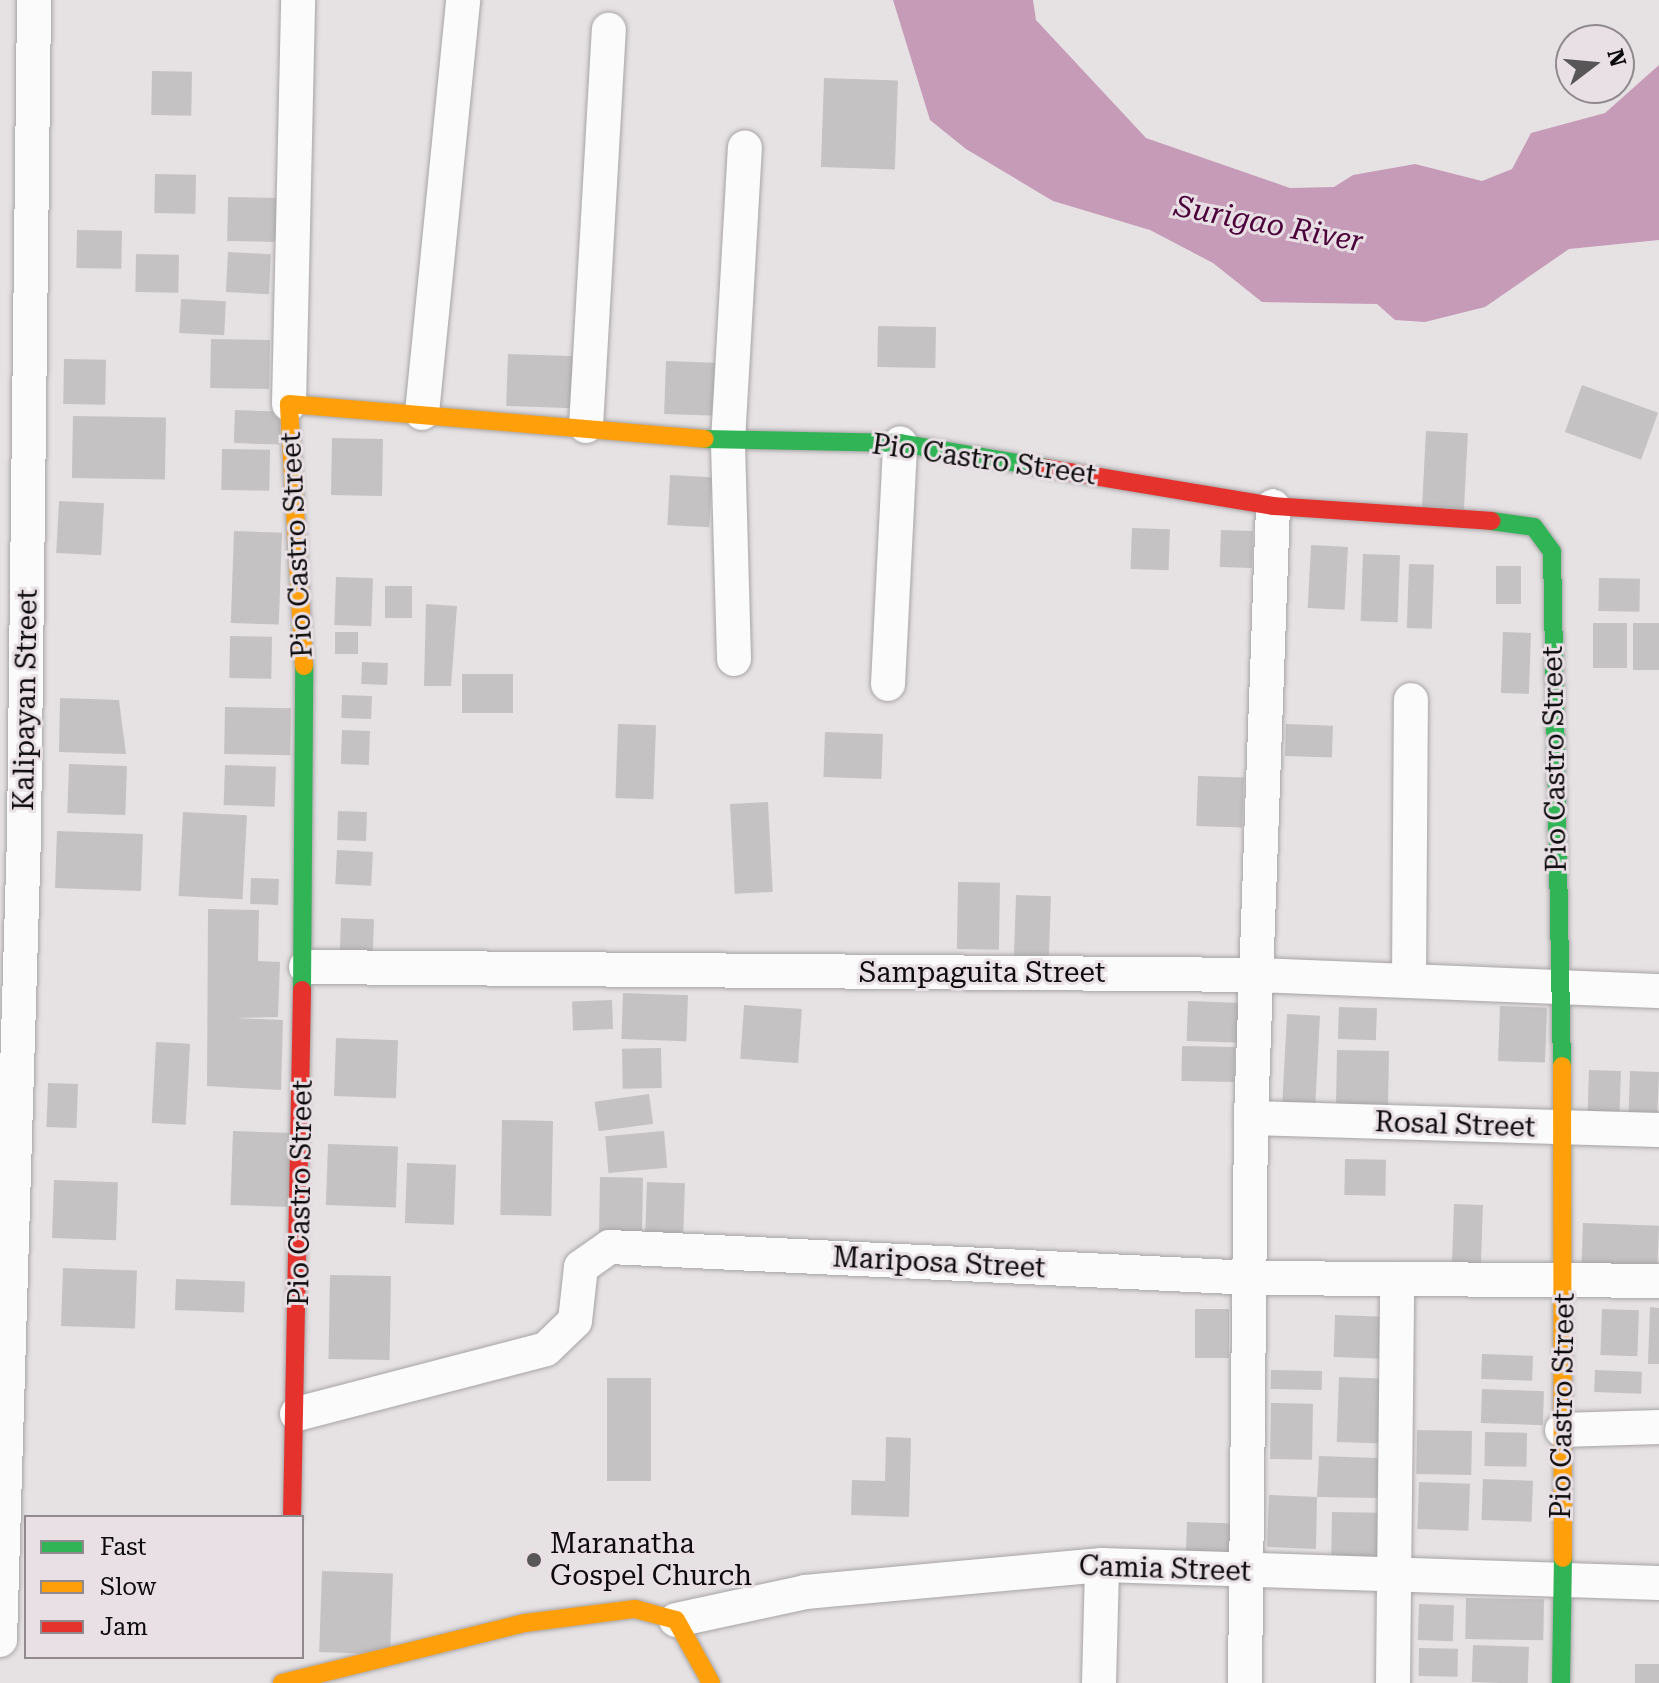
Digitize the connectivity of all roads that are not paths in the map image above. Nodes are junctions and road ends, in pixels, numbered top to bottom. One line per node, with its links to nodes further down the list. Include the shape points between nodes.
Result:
1 (34, 0): 37 (street, Kalipayan Street, via 24,834)
2 (298, 0): 6 (street)
3 (463, 0): 7 (street)
4 (609, 30): 8 (street)
5 (745, 147): 9 (street)
6 (289, 404): 7 (street, Pio Castro Street); 15 (street, Pio Castro Street, via 307,709)
7 (422, 413): 8 (street, Pio Castro Street)
8 (586, 426): 9 (street, Pio Castro Street)
9 (728, 441): 10 (street, Pio Castro Street); 12 (street)
10 (900, 443): 11 (street, Pio Castro Street); 13 (street)
11 (1273, 506): 16 (street); 18 (street, Pio Castro Street, via 1513,522 1534,527 1552,552)
12 (734, 659)
13 (888, 684)
14 (1411, 700): 17 (street)
15 (306, 967): 16 (street, Sampaguita Street); 27 (street, Pio Castro Street)
16 (1256, 975): 17 (street, Sampaguita Street); 20 (street)
17 (1409, 979): 18 (street, Sampaguita Street)
18 (1561, 988): 19 (street, Sampaguita Street); 21 (street, Pio Castro Street)
19 (1659, 991)
20 (1251, 1118): 21 (street, Rosal Street); 23 (street)
21 (1564, 1128): 22 (street, Rosal Street); 24 (street, Pio Castro Street)
22 (1659, 1130)
23 (1252, 1278): 25 (street, Mariposa Street); 27 (street, Mariposa Street, via 610,1247 581,1267 575,1321 564,1340); 32 (street)
24 (1566, 1278): 25 (street, Mariposa Street); 26 (street, Mariposa Street); 29 (street, Pio Castro Street)
25 (1397, 1279): 33 (street)
26 (1659, 1281)
27 (297, 1414): 30 (street, Pio Castro Street)
28 (1659, 1427): 29 (street)
29 (1562, 1430): 35 (street, Pio Castro Street)
30 (292, 1515)
31 (1102, 1565): 32 (street, Camia Street); 36 (street, Camia Street, via 805,1592); 41 (street)
32 (1245, 1572): 33 (street, Camia Street); 42 (street)
33 (1395, 1572): 35 (street, Camia Street); 43 (street)
34 (1659, 1583): 35 (street, Camia Street)
35 (1559, 1584): 44 (street, Pio Castro Street)
36 (676, 1620): 39 (street, via 635,1609 596,1611); 40 (street)
37 (0, 1640)
38 (285, 1659): 39 (street)
39 (283, 1683)
40 (711, 1683)
41 (1099, 1683)
42 (1245, 1683)
43 (1393, 1683)
44 (1561, 1683)

